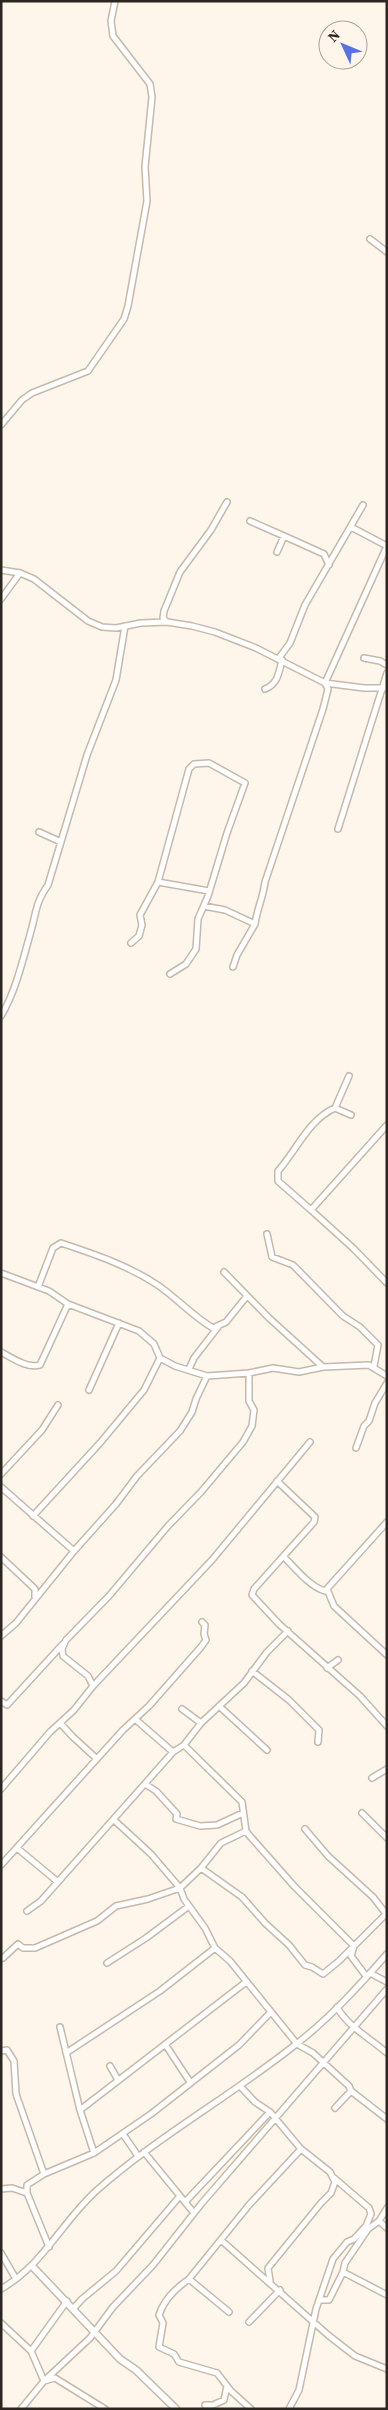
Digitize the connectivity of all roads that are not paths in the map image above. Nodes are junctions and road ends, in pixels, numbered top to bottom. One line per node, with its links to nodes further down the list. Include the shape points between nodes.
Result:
1 (115, 1): 4 (street, via 111,21 113,36 150,84 152,97 145,167 147,201 128,306 124,319 88,371 32,393)
2 (370, 239): 3 (street)
3 (387, 252)
4 (1, 425)
5 (227, 502): 16 (street, via 180,572 164,611 163,618)
6 (362, 506): 8 (street)
7 (250, 522): 9 (street)
8 (351, 526): 10 (street); 12 (street)
9 (284, 536): 11 (street); 12 (street, via 324,554)
10 (387, 546): 22 (street)
11 (276, 552)
12 (329, 565): 19 (street)
13 (1, 570): 14 (street)
14 (20, 573): 15 (street); 17 (street, via 42,584 88,620 108,628)
15 (1, 599)
16 (167, 622): 17 (street); 19 (street, via 215,632)
17 (125, 626): 27 (street, via 116,680 87,755)
18 (364, 658): 20 (street)
19 (280, 659): 22 (street); 24 (street, via 277,679)
20 (387, 665)
21 (387, 673): 23 (street)
22 (325, 683): 23 (street); 31 (street, via 328,689 323,709 263,899 257,908)
23 (384, 688): 25 (street)
24 (265, 689)
25 (338, 829)
26 (39, 832): 27 (street)
27 (61, 842): 35 (street, via 48,884 38,900 27,946)
28 (158, 882): 29 (street); 29 (street, via 189,769 194,764 209,763 245,783); 32 (street, via 140,915 139,936)
29 (209, 891): 30 (street)
30 (204, 906): 31 (street, via 225,910); 34 (street, via 198,918 196,949 186,964)
31 (255, 924): 33 (street)
32 (131, 944)
33 (233, 967)
34 (170, 974)
35 (1, 1016)
36 (349, 1076): 37 (street)
37 (335, 1108): 38 (street); 40 (street, via 324,1113 276,1174 278,1181)
38 (351, 1115)
39 (387, 1125): 40 (street)
40 (311, 1210): 44 (street)
41 (267, 1234): 52 (street, via 272,1257 293,1265 343,1316 378,1345)
42 (224, 1272): 46 (street)
43 (1, 1273): 45 (street)
44 (387, 1283)
45 (38, 1287): 47 (street); 49 (street, via 53,1248 61,1243 131,1269 202,1322)
46 (247, 1296): 49 (street); 53 (street)
47 (68, 1304): 48 (street); 50 (street, via 40,1365 26,1364)
48 (119, 1323): 51 (street, via 145,1335 154,1344); 59 (street)
49 (218, 1327): 54 (street)
50 (1, 1352)
51 (160, 1358): 54 (street); 66 (street, via 144,1390)
52 (374, 1366): 53 (street); 57 (street)
53 (323, 1367): 55 (street, via 299,1372 273,1368)
54 (188, 1369): 56 (street)
55 (249, 1373): 56 (street); 76 (street, via 250,1400 254,1410 252,1426 243,1442)
56 (207, 1376): 68 (street, via 180,1431 143,1469)
57 (387, 1376)
58 (387, 1383): 62 (street)
59 (89, 1390)
60 (58, 1405): 63 (street, via 42,1430)
61 (310, 1442): 64 (street)
62 (356, 1448)
63 (1, 1474)
64 (277, 1481): 70 (street, via 315,1517); 81 (street, via 212,1560)
65 (1, 1487): 66 (street)
66 (33, 1516): 68 (street)
67 (387, 1522): 71 (street)
68 (74, 1551): 72 (street)
69 (1, 1557): 72 (street, via 35,1589)
70 (284, 1557): 71 (street, via 319,1589); 74 (street, via 251,1592)
71 (326, 1589): 77 (street, via 334,1606)
72 (35, 1598): 75 (street, via 16,1623)
73 (202, 1622): 85 (street, via 206,1625 205,1643)
74 (288, 1631): 79 (street); 80 (street)
75 (1, 1636)
76 (64, 1644): 81 (street, via 63,1656 88,1676); 82 (street, via 7,1705)
77 (387, 1655)
78 (338, 1660): 79 (street)
79 (327, 1668): 88 (street, via 360,1696)
80 (252, 1671): 83 (street); 89 (street, via 289,1700 319,1730)
81 (93, 1686): 86 (street)
82 (1, 1701)
83 (219, 1706): 87 (street); 91 (street)
84 (182, 1709): 87 (street)
85 (135, 1719): 92 (street); 93 (street)
86 (61, 1724): 93 (street); 97 (street, via 50,1732)
87 (201, 1724): 90 (street)
88 (387, 1726)
89 (318, 1742)
90 (184, 1745): 92 (street); 99 (street, via 240,1799 244,1805)
91 (267, 1750)
92 (173, 1752): 96 (street)
93 (97, 1758): 104 (street)
94 (387, 1769): 95 (street)
95 (372, 1778)
96 (145, 1784): 99 (street, via 178,1814 176,1819 200,1826 217,1825); 100 (street)
97 (1, 1789)
98 (362, 1813): 103 (street)
99 (243, 1814): 102 (street)
100 (114, 1820): 107 (street); 108 (street, via 151,1854)
101 (305, 1829): 111 (street)
102 (246, 1831): 106 (street, via 221,1843); 112 (street, via 294,1886)
103 (387, 1838)
104 (16, 1848): 105 (street); 107 (street)
105 (1, 1865)
106 (201, 1868): 108 (street); 112 (street, via 233,1885 305,1965 323,1974)
107 (58, 1882): 110 (street)
108 (180, 1888): 109 (street); 115 (street, via 116,1906 97,1921 38,1947 24,1948 18,1944)
109 (189, 1906): 113 (street); 116 (street)
110 (27, 1911)
111 (386, 1914): 112 (street)
112 (354, 1946): 117 (street, via 352,1956)
113 (215, 1948): 118 (street); 129 (street, via 160,1991)
114 (387, 1954): 117 (street)
115 (2, 1958)
116 (107, 1963)
117 (368, 1974): 119 (street); 121 (street)
118 (246, 1982): 122 (street); 125 (street)
119 (387, 1982)
120 (387, 1989): 124 (street)
121 (337, 2007): 124 (street, via 343,2019); 126 (street)
122 (270, 2013): 126 (street); 133 (street, via 240,2044)
123 (60, 2027): 129 (street)
124 (356, 2027): 128 (street); 130 (street)
125 (165, 2044): 132 (street); 133 (street)
126 (297, 2044): 130 (street, via 313,2053); 134 (street)
127 (1, 2051): 146 (street, via 8,2050 13,2056 16,2094)
128 (387, 2052)
129 (66, 2053): 137 (street)
130 (323, 2064): 135 (street); 139 (street)
131 (110, 2066): 132 (street)
132 (118, 2080): 137 (street)
133 (190, 2082): 141 (street)
134 (240, 2086): 138 (street); 143 (street)
135 (351, 2091): 136 (street); 140 (street)
136 (335, 2108)
137 (80, 2110): 144 (street)
138 (270, 2112): 139 (street); 151 (street)
139 (276, 2119): 142 (street); 154 (street)
140 (387, 2119)
141 (123, 2134): 144 (street); 145 (street)
142 (301, 2149): 147 (street); 157 (street)
143 (144, 2152): 145 (street); 150 (street)
144 (94, 2153): 146 (street)
145 (138, 2156): 158 (street, via 95,2192)
146 (44, 2174): 149 (street, via 27,2185)
147 (334, 2178): 152 (street); 165 (street, via 331,2193 268,2268)
148 (1, 2189): 149 (street, via 12,2188)
149 (27, 2193): 158 (street)
150 (180, 2196): 151 (street); 171 (street, via 116,2272)
151 (186, 2202): 154 (street)
152 (369, 2208): 155 (street); 161 (street, via 371,2214 366,2226 341,2249 333,2259)
153 (387, 2208): 155 (street)
154 (194, 2213): 176 (street)
155 (380, 2219): 156 (street); 162 (street, via 368,2229)
156 (387, 2228)
157 (221, 2240): 164 (street); 165 (street)
158 (49, 2246): 160 (street)
159 (1, 2252): 163 (street)
160 (32, 2266): 163 (street); 170 (street)
161 (331, 2269): 162 (street); 169 (street)
162 (343, 2270): 168 (street); 169 (street, via 333,2295 328,2300)
163 (16, 2279): 166 (street)
164 (189, 2279): 172 (street); 180 (street, via 161,2306 159,2315 163,2324 159,2347 174,2354 179,2362 217,2374)
165 (270, 2281): 167 (street)
166 (1, 2289)
167 (280, 2290): 173 (street, via 299,2311); 174 (street)
168 (387, 2295)
169 (320, 2300): 173 (street)
170 (67, 2301): 171 (street); 177 (street)
171 (74, 2308): 176 (street)
172 (229, 2312)
173 (314, 2321): 178 (street, via 355,2356); 187 (street, via 298,2390)
174 (249, 2322)
175 (1, 2323): 177 (street)
176 (95, 2332): 179 (street); 185 (street)
177 (32, 2350): 179 (street)
178 (387, 2369)
179 (44, 2381): 182 (street); 184 (street, via 56,2378)
180 (227, 2386): 181 (street, via 224,2400); 186 (street)
181 (205, 2405)
182 (27, 2406): 183 (street)
183 (21, 2409)
184 (105, 2409)
185 (176, 2409)
186 (251, 2409)
187 (288, 2409)

